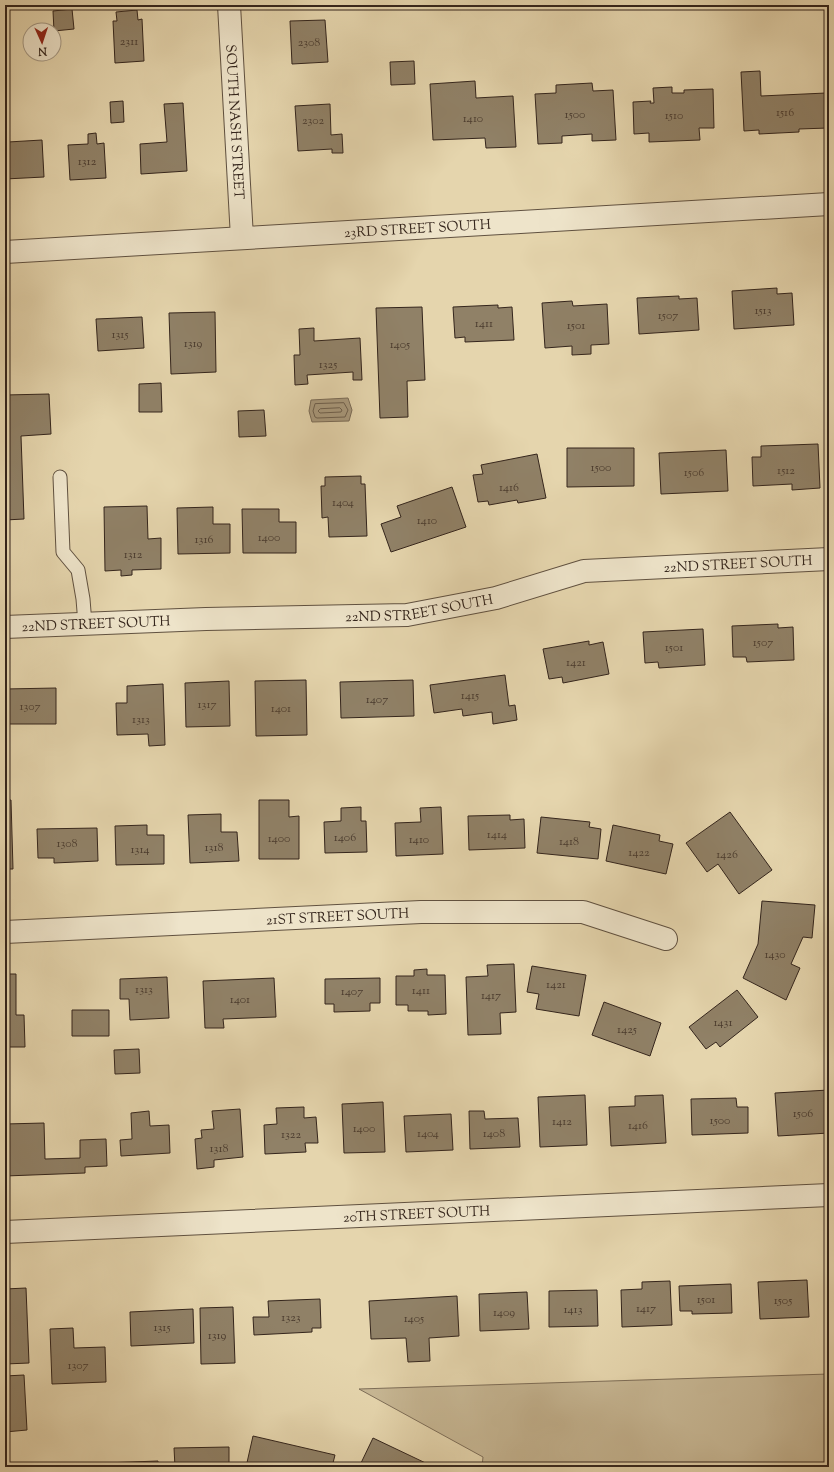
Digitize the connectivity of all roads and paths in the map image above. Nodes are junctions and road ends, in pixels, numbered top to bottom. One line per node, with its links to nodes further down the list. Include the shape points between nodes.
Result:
1 (230, 5): 3 (street, SOUTH NASH STREET)
2 (829, 204): 3 (street, 23RD STREET SOUTH)
3 (242, 238): 4 (street, 23RD STREET SOUTH)
4 (5, 252)
5 (60, 477): 7 (lane, via 63,552 78,570)
6 (829, 559): 7 (street, 22ND STREET SOUTH, via 584,571 496,598 407,615)
7 (85, 624): 8 (street, 22ND STREET SOUTH)
8 (5, 627)
9 (5, 932): 10 (street, 21ST STREET SOUTH, via 421,912 583,912)
10 (666, 939)
11 (829, 1195): 12 (street, 20TH STREET SOUTH)
12 (5, 1232)

